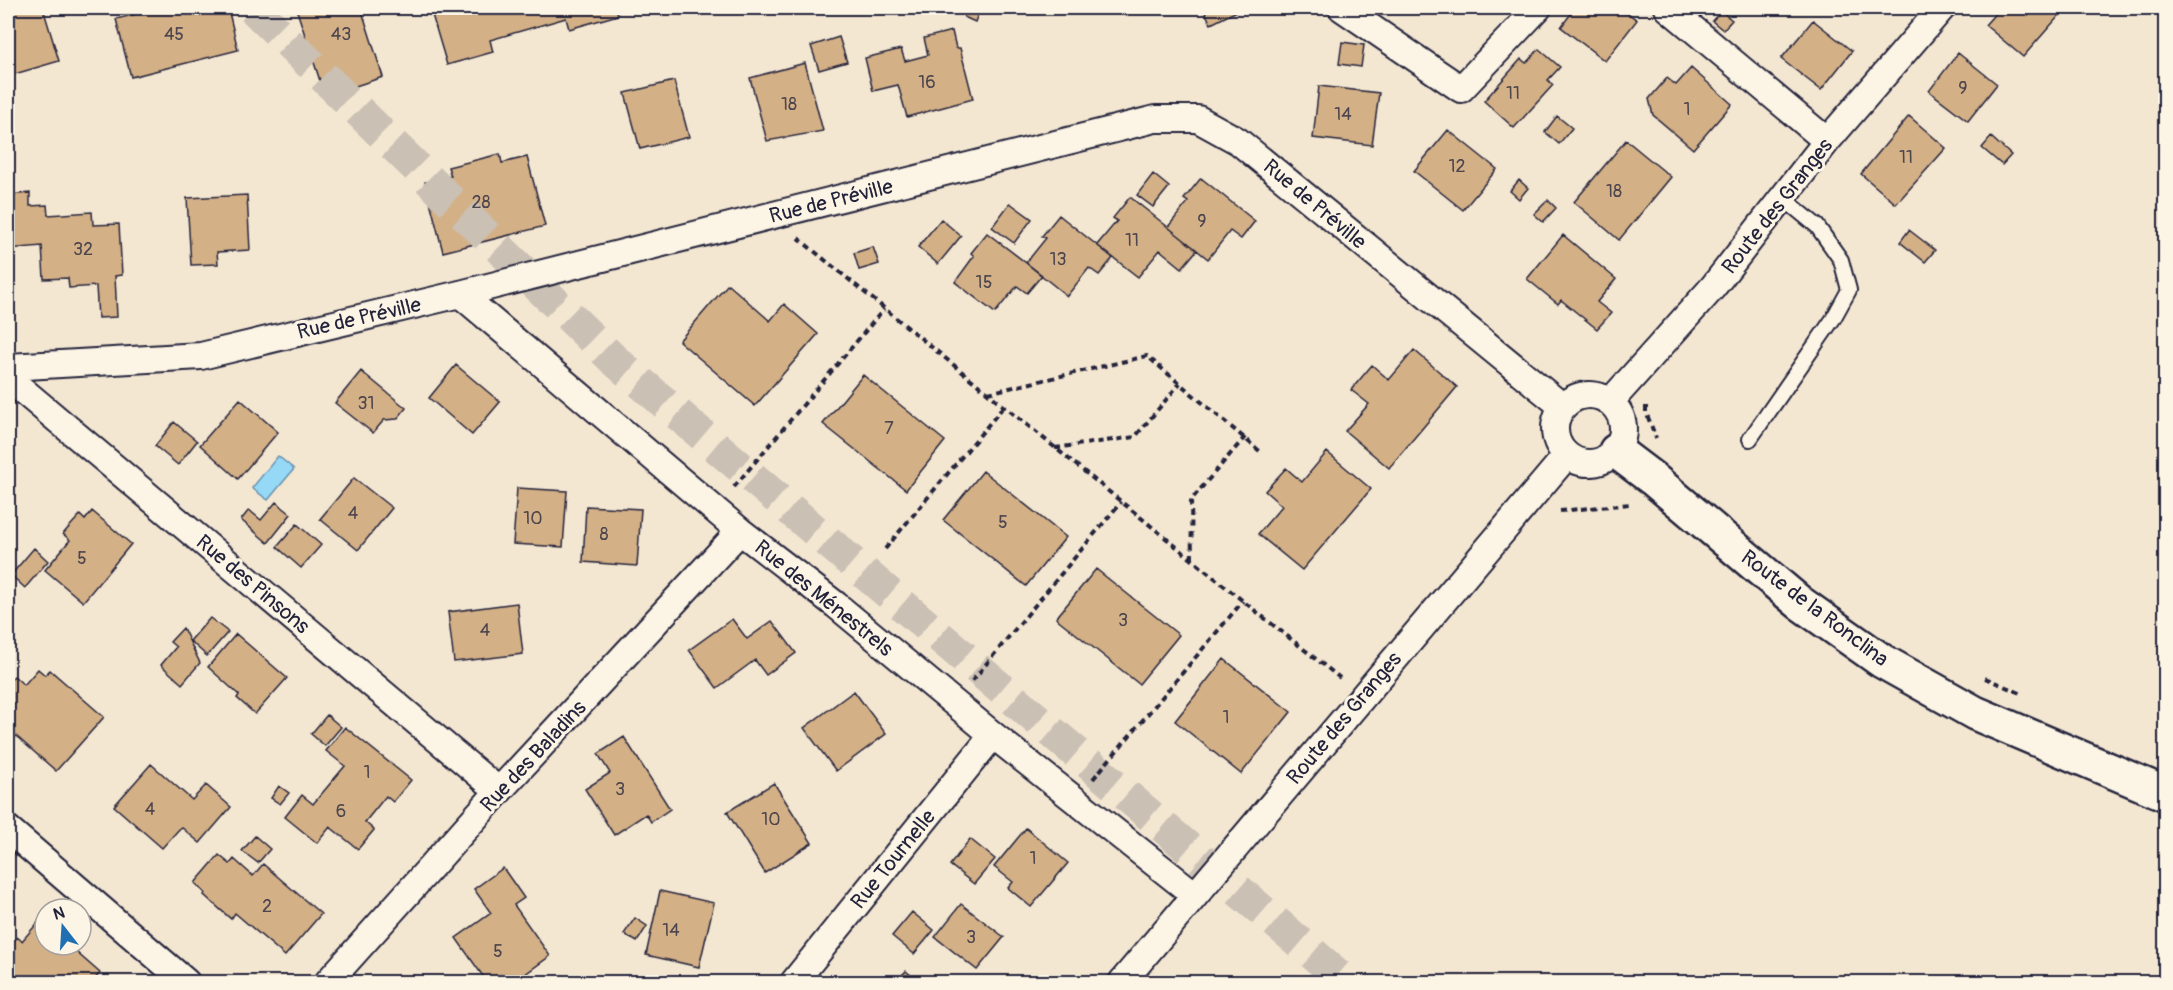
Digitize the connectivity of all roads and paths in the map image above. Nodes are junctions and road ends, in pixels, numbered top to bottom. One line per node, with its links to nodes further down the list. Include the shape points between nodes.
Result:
1 (1342, 8): 2 (street, via 1461,89)
2 (1538, 8)
3 (1668, 8): 5 (street)
4 (1942, 8): 5 (street, Route des Granges)
5 (1827, 141): 6 (street, Route des Granges)
6 (1783, 198): 14 (street, Route des Granges, via 1713,287); 19 (lane, via 1817,226 1842,260 1849,290 1833,320)
7 (796, 236): 9 (path)
8 (460, 294): 10 (street, Rue de Préville, via 201,356); 17 (street, Rue de Préville, via 1155,119 1198,119 1238,141); 29 (street, Rue des Ménestrels)
9 (884, 309): 13 (path); 27 (path)
10 (8, 367)
11 (8, 378): 39 (street, Rue des Pinsons)
12 (1180, 383): 13 (path, via 1147,356); 18 (path); 21 (path, via 1135,437)
13 (987, 393): 16 (path)
14 (1610, 402): 17 (street, via 1601,397 1581,396); 22 (street, via 1623,426)
15 (1647, 403): 20 (path, via 1646,412)
16 (1004, 406): 21 (path); 30 (path)
17 (1563, 406): 24 (street, via 1555,432)
18 (1245, 437): 23 (path); 31 (path, via 1191,500)
19 (1750, 439)
20 (1657, 440)
21 (1055, 448): 28 (path)
22 (1616, 451): 24 (street, via 1593,463); 25 (street, Route de la Ronclina)
23 (1262, 453)
24 (1567, 455): 26 (street, Route des Granges)
25 (1659, 484): 26 (path, via 1643,503 1554,511); 40 (street, Route de la Ronclina, via 1800,603 1882,661 1975,713)
26 (1533, 494): 42 (street, Route des Granges)
27 (727, 495)
28 (1121, 502): 31 (path); 35 (path)
29 (740, 531): 37 (street, Rue des Ménestrels); 39 (street, Rue des Baladins)
30 (885, 549)
31 (1192, 560): 32 (path)
32 (1243, 601): 34 (path); 38 (path)
33 (1982, 676): 36 (path)
34 (1341, 679)
35 (971, 681)
36 (2025, 695)
37 (993, 735): 42 (street, Rue des Ménestrels); 45 (street, Rue Tournelle)
38 (1092, 780)
39 (500, 791): 44 (street, Rue des Baladins)
40 (2166, 794)
41 (8, 829): 43 (street)
42 (1195, 895): 46 (street, Route des Granges)
43 (186, 982)
44 (328, 982)
45 (794, 982)
46 (1122, 982)

